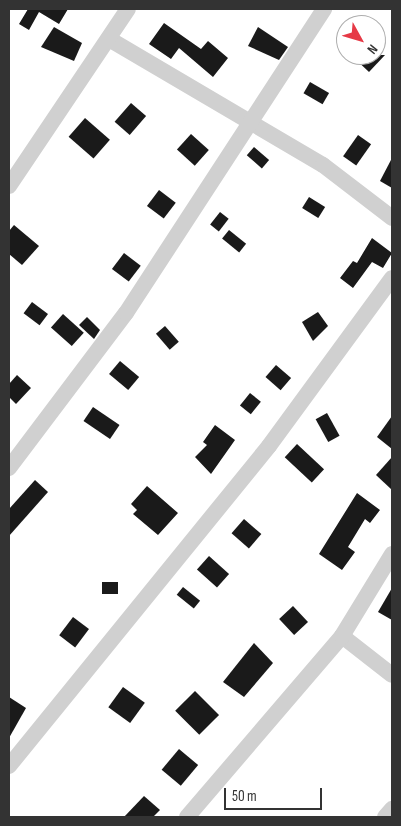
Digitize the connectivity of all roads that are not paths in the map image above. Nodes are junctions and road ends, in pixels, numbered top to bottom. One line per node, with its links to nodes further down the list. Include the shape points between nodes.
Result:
1 (128, 9): 3 (street)
2 (324, 9): 4 (street)
3 (109, 39): 4 (street); 5 (street)
4 (251, 121): 6 (street, via 322,165); 8 (street, via 126,313)
5 (9, 186)
6 (392, 218)
7 (392, 278): 12 (street, via 269,446)
8 (9, 468)
9 (392, 554): 10 (street)
10 (342, 636): 11 (street); 14 (street)
11 (392, 675)
12 (9, 766)
13 (392, 809): 15 (street)
14 (187, 817)
15 (385, 817)

